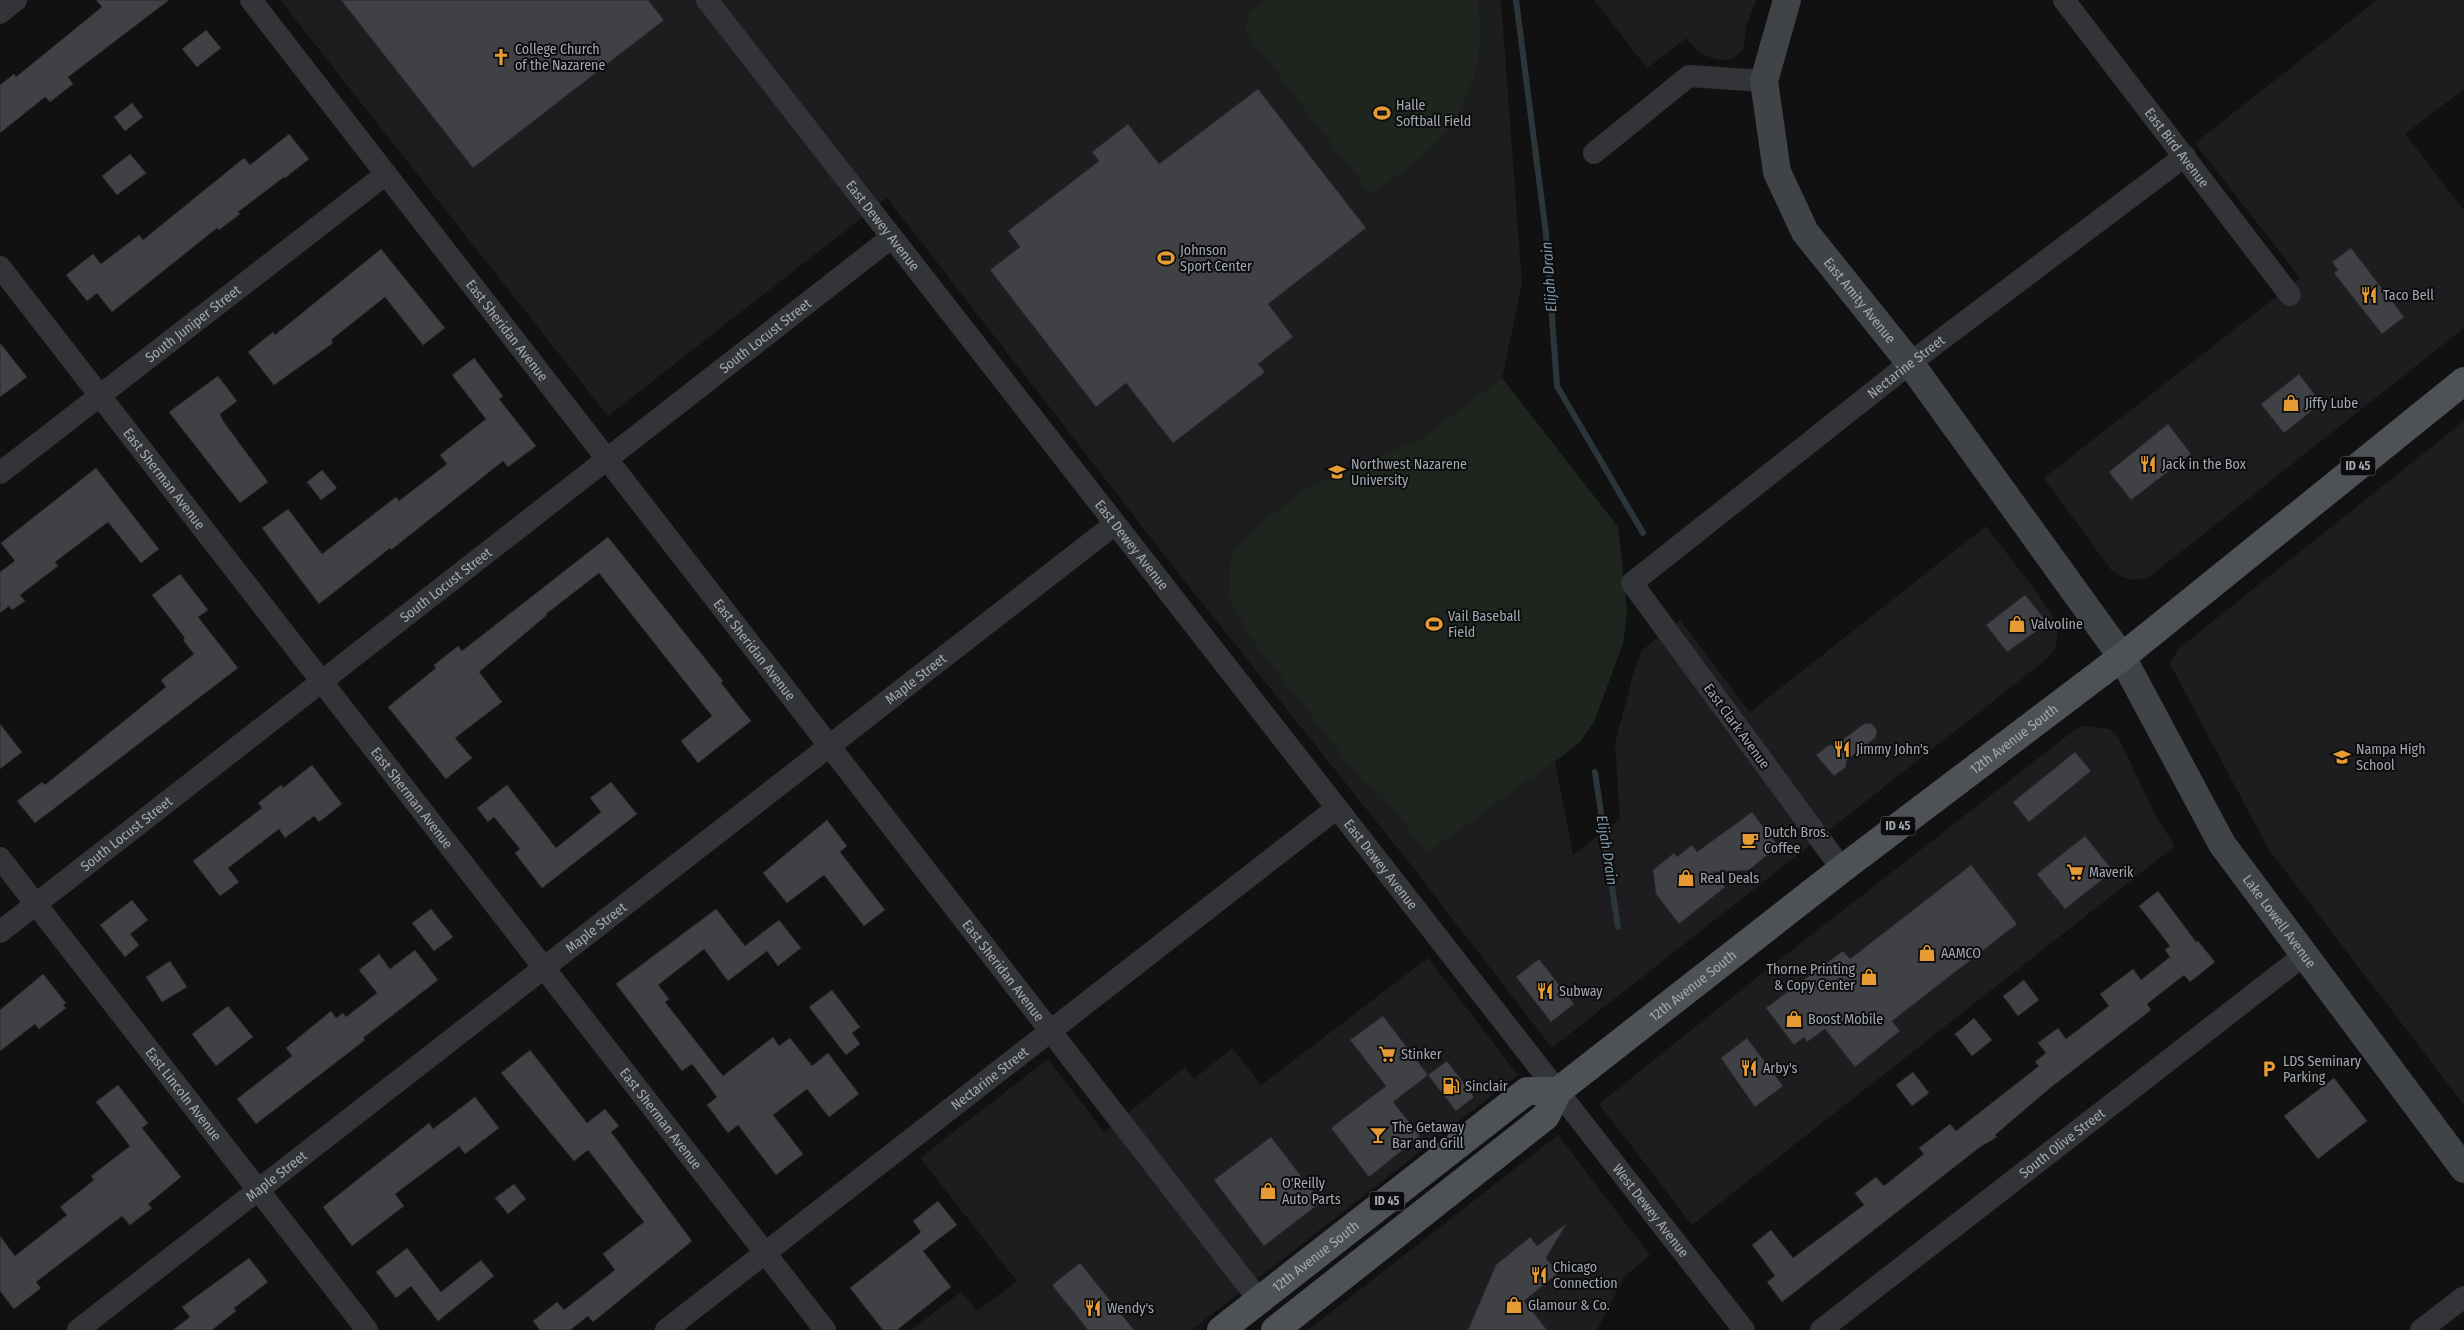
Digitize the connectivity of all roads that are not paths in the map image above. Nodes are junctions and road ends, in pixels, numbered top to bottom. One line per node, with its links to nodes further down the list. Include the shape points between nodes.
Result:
1 (16, 0): 6 (street)
2 (251, 0): 10 (street, East Sheridan Avenue)
3 (707, 0): 11 (street, East Dewey Avenue)
4 (1787, 0): 7 (main road)
5 (2064, 0): 9 (street, East Bird Avenue)
6 (0, 13)
7 (1764, 81): 8 (street, via 1689,76); 14 (main road, East Amity Avenue, via 1777,172 1805,232)
8 (1594, 153)
9 (2185, 156): 13 (street, East Bird Avenue); 14 (street, Nectarine Street)
10 (386, 174): 16 (street, South Juniper Street); 17 (street, East Sheridan Avenue)
11 (892, 237): 17 (street, South Locust Street); 19 (street, East Dewey Avenue)
12 (0, 268): 16 (street, East Sherman Avenue)
13 (2290, 295)
14 (1910, 363): 20 (street, Nectarine Street); 21 (main road, East Amity Avenue)
15 (2464, 381): 21 (main road, 12th Avenue South / ID 45)
16 (99, 396): 18 (street, South Juniper Street); 22 (street, East Sherman Avenue)
17 (608, 459): 22 (street, South Locust Street); 23 (street, East Sheridan Avenue)
18 (0, 473)
19 (1115, 524): 23 (street, Maple Street); 24 (street, East Dewey Avenue)
20 (1632, 583): 26 (street, East Clark Avenue)
21 (2122, 657): 26 (main road, 12th Avenue South / ID 45); 29 (main road, Lake Lowell Avenue, via 2222,844)
22 (322, 682): 27 (street, South Locust Street); 30 (street, East Sherman Avenue)
23 (829, 746): 30 (street, Maple Street); 31 (street, East Sheridan Avenue)
24 (1337, 808): 31 (street, Nectarine Street); 32 (street, East Dewey Avenue)
25 (0, 858): 27 (street, East Lincoln Avenue)
26 (1842, 869): 32 (main road, 12th Avenue South / ID 45)
27 (36, 904): 28 (street, South Locust Street); 34 (street, East Lincoln Avenue)
28 (0, 932)
29 (2303, 956): 33 (main road, Lake Lowell Avenue); 46 (street, South Olive Street)
30 (543, 967): 34 (street, Maple Street); 36 (street, East Sherman Avenue)
31 (1050, 1031): 36 (street, Nectarine Street); 38 (street, East Sheridan Avenue)
32 (1558, 1091): 35 (main road, 12th Avenue South / ID 45, via 1527,1091); 39 (main road, 12th Avenue South / ID 45, via 1546,1116); 45 (street, West Dewey Avenue)
33 (2464, 1170)
34 (258, 1190): 40 (street, Maple Street); 41 (street, East Lincoln Avenue)
35 (1369, 1215): 38 (main road, 12th Avenue South / ID 45); 39 (main road, via 1370,1226 1364,1238 1294,1295)
36 (765, 1253): 42 (street, Nectarine Street); 43 (street, East Sherman Avenue)
37 (2464, 1297): 47 (street)
38 (1251, 1314): 44 (main road, 12th Avenue South / ID 45)
39 (1279, 1327)
40 (78, 1330)
41 (367, 1330)
42 (666, 1330)
43 (825, 1330)
44 (1221, 1330)
45 (1744, 1330)
46 (1820, 1330)
47 (2422, 1330)

